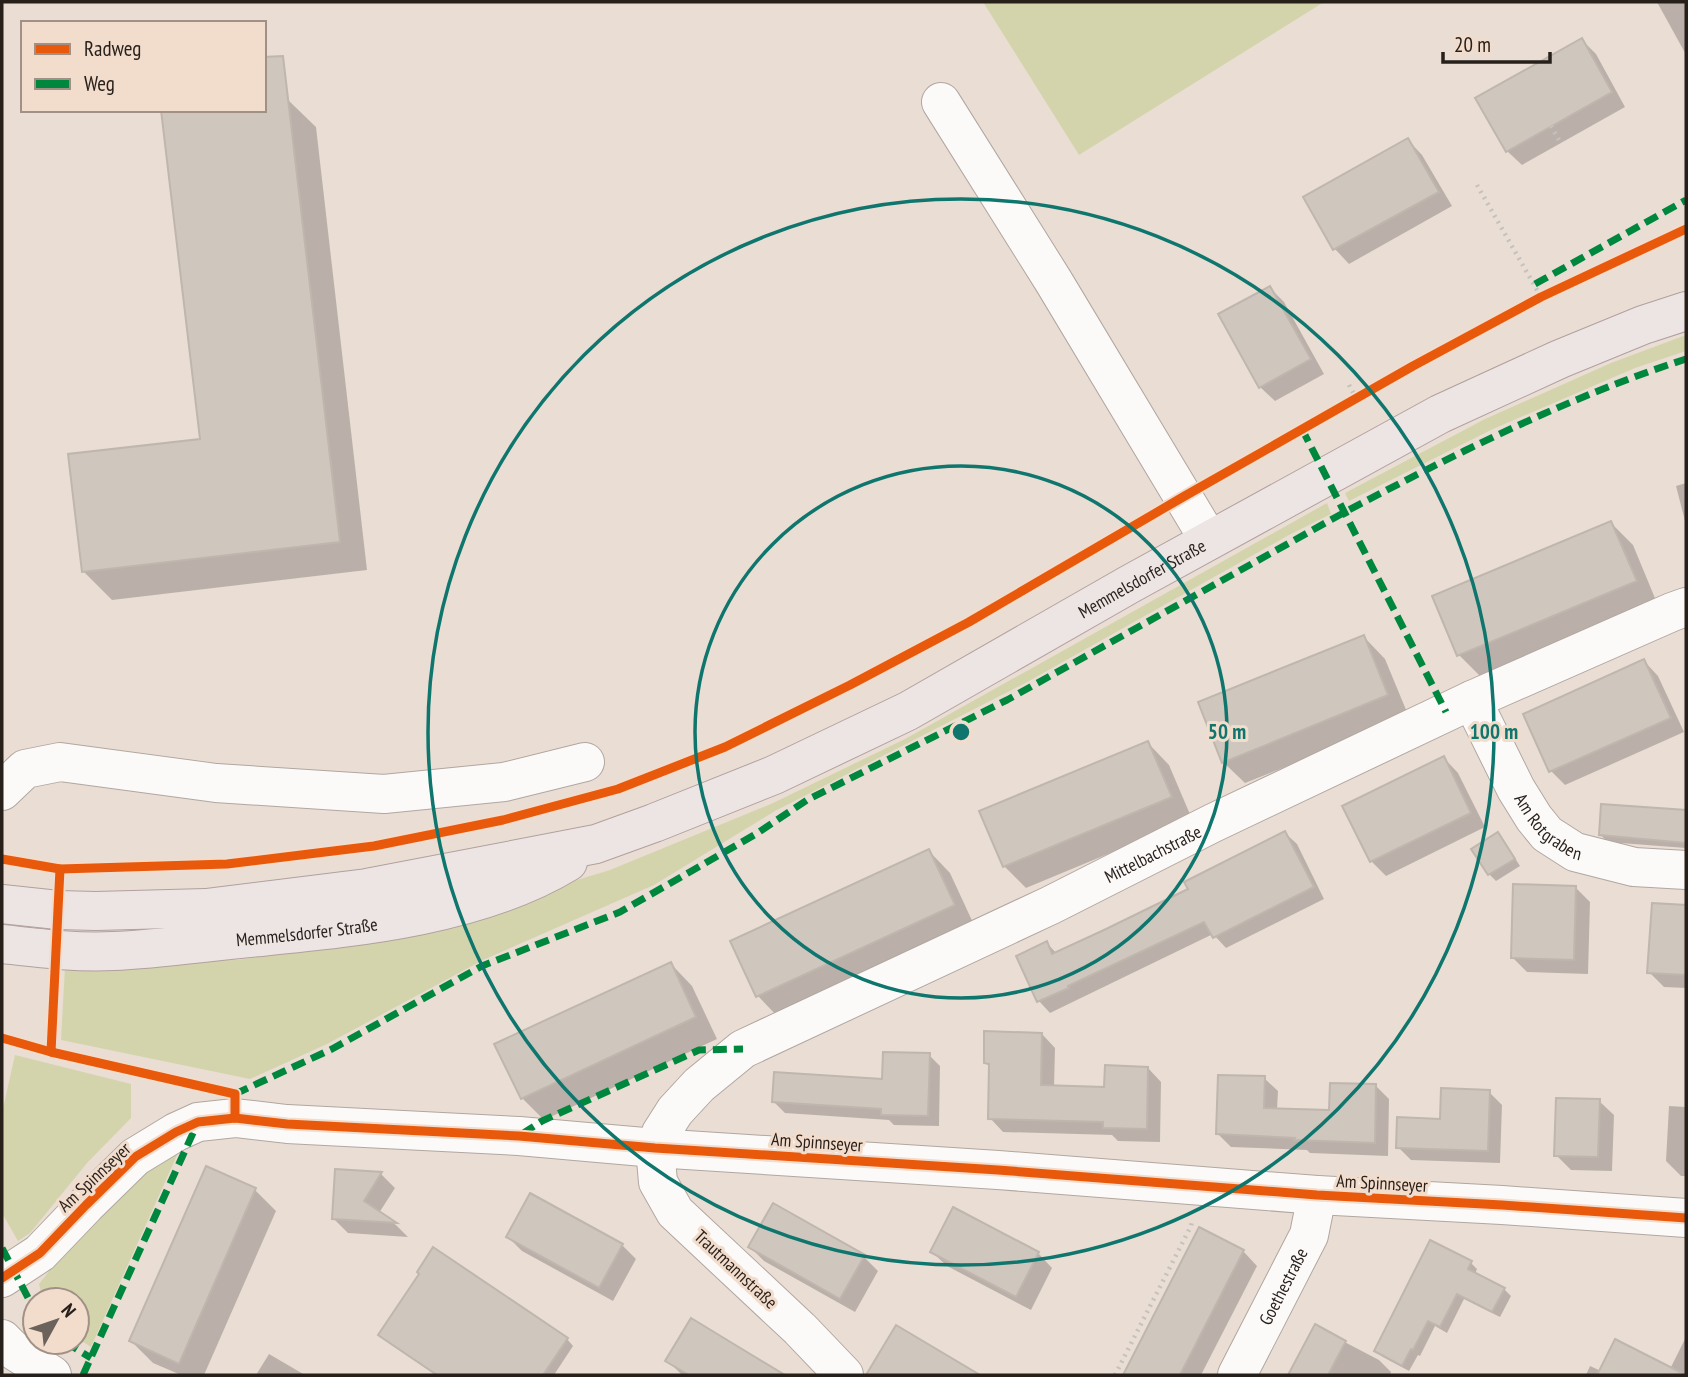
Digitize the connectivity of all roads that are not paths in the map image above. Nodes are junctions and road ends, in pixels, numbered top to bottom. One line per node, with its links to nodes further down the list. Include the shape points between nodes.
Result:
1 (941, 102): 3 (street)
2 (1686, 311): 3 (main road, Memmelsdorfer Straße, via 1560,359 1440,414)
3 (1209, 540): 8 (main road, Memmelsdorfer Straße, via 908,711 774,775)
4 (1686, 607): 5 (street, Mittelbachstraße)
5 (1472, 700): 9 (street, Am Rotgraben, via 1516,789 1547,834 1575,852 1634,867); 12 (street, Mittelbachstraße, via 743,1049 675,1111)
6 (585, 762): 7 (street, via 504,782 384,794 216,783 60,762 25,769)
7 (2, 791)
8 (596, 844): 10 (main road, Memmelsdorfer Straße, via 368,888 205,908 58,911); 11 (main road, Memmelsdorfer Straße, via 516,888 455,908 348,928 112,951)
9 (1686, 870)
10 (2, 904)
11 (2, 944)
12 (655, 1148): 13 (street, Am Spinnseyer); 15 (street, Am Spinnseyer, via 235,1118 198,1122 135,1157 40,1253); 18 (street, Trautmannstraße, via 658,1182 675,1212)
13 (1317, 1195): 14 (street, Am Spinnseyer); 19 (street, Goethestraße, via 1308,1235)
14 (1686, 1218)
15 (2, 1278)
16 (2, 1339): 17 (street)
17 (52, 1375)
18 (844, 1375)
19 (1237, 1375)

